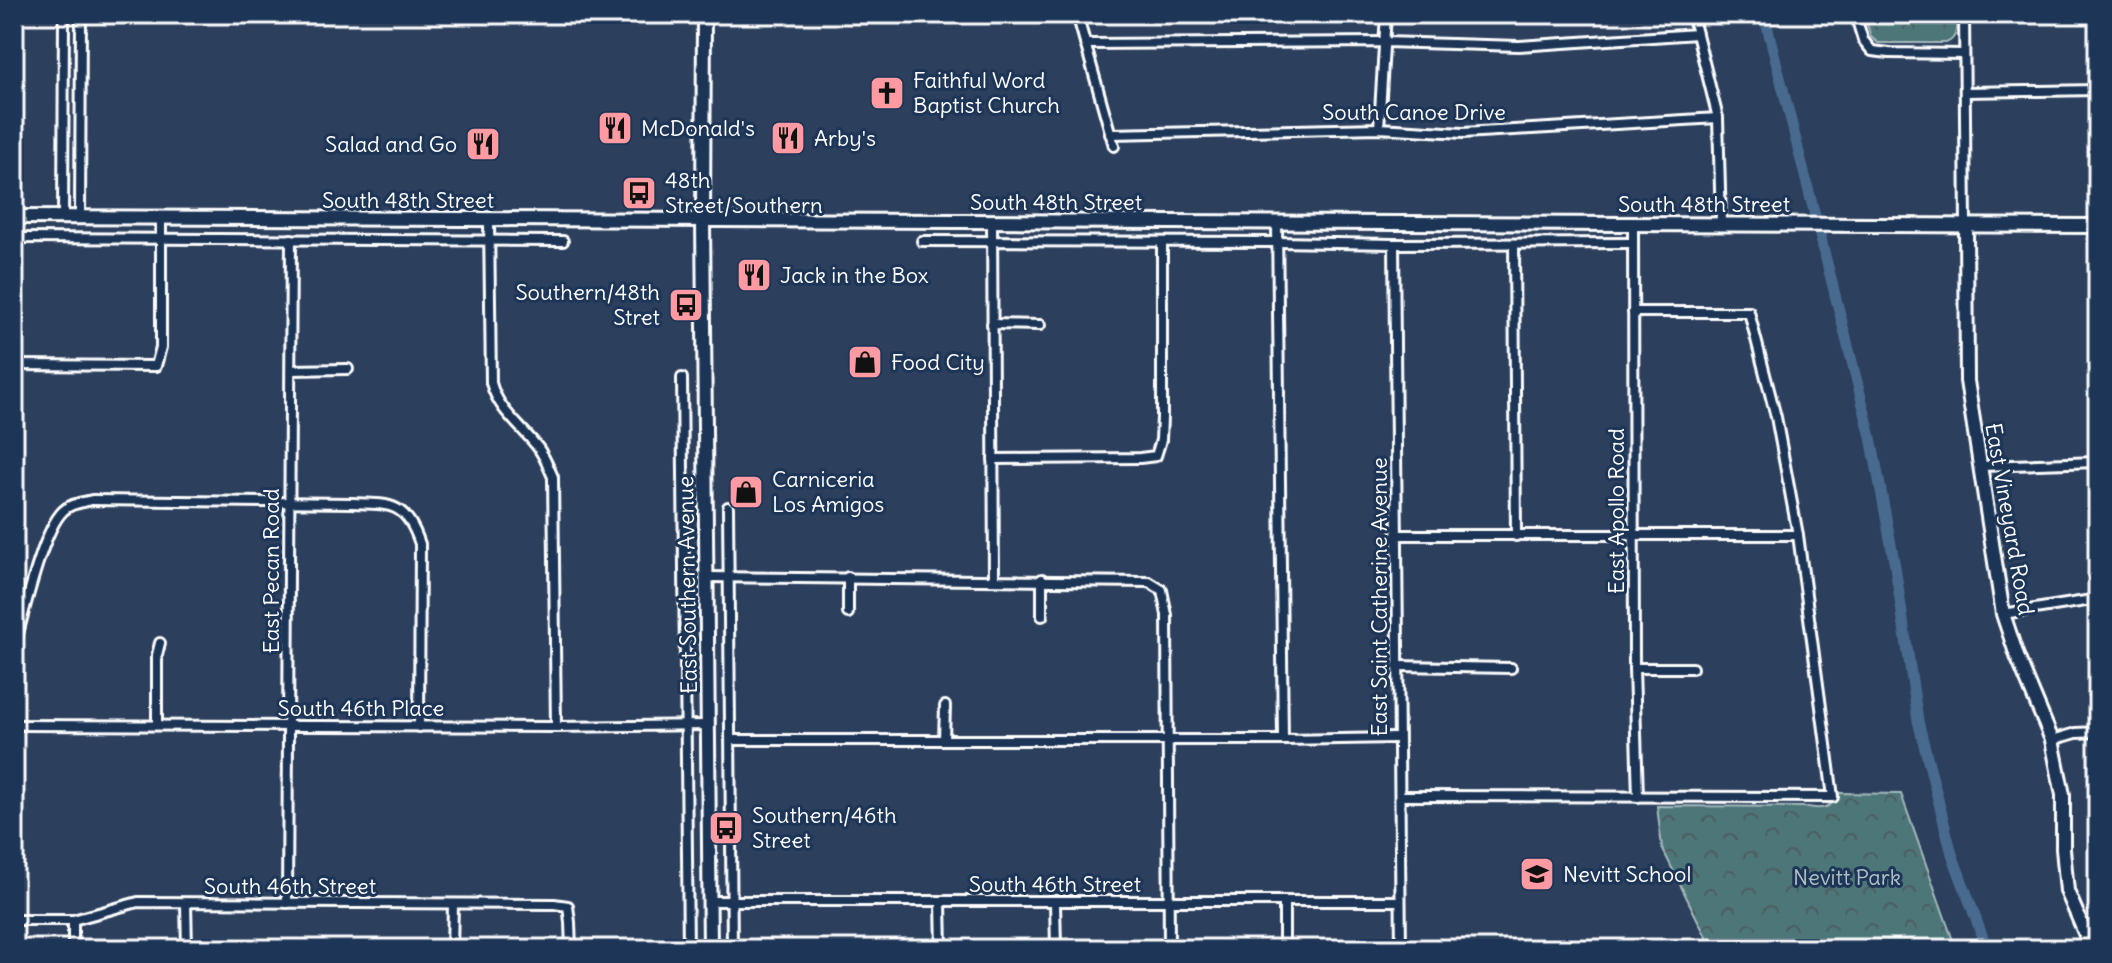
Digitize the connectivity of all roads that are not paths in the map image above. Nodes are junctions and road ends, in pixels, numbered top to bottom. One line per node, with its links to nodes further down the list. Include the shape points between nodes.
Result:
1 (64, 14): 20 (street)
2 (81, 14): 21 (street)
3 (704, 14): 23 (main road, East Southern Avenue)
4 (1077, 14): 11 (street)
5 (1386, 14): 10 (street)
6 (1692, 14): 9 (street)
7 (1855, 14): 12 (street, via 1872,51)
8 (1964, 14): 12 (street)
9 (1697, 34): 10 (street, via 1519,46); 15 (street)
10 (1385, 42): 11 (street); 16 (street)
11 (1085, 44): 17 (street)
12 (1964, 54): 14 (street)
13 (2098, 90): 14 (street)
14 (1965, 92): 29 (street)
15 (1718, 118): 16 (street, South Canoe Drive, via 1463,133); 28 (street)
16 (1379, 128): 17 (street, South Canoe Drive)
17 (1110, 134): 18 (street)
18 (1114, 146)
19 (14, 217): 20 (main road, South 48th Street)
20 (63, 218): 21 (main road, South 48th Street)
21 (80, 218): 22 (main road, South 48th Street)
22 (161, 218): 24 (main road, South 48th Street); 32 (street)
23 (703, 220): 24 (main road, South 48th Street); 25 (main road, South 48th Street); 59 (main road, East Southern Avenue)
24 (489, 221): 34 (street)
25 (992, 221): 26 (main road, South 48th Street); 37 (street)
26 (1277, 223): 27 (main road, South 48th Street); 38 (street)
27 (1633, 224): 28 (main road, South 48th Street); 40 (street, East Apollo Road)
28 (1721, 224): 29 (main road, South 48th Street)
29 (1966, 225): 30 (main road, South 48th Street); 52 (main road, East Vineyard Road, via 1966,357)
30 (2098, 226)
31 (14, 238): 32 (street, South 48th Street)
32 (161, 238): 33 (street, South 48th Street); 46 (street, via 161,347 156,366)
33 (291, 239): 34 (street, South 48th Street); 48 (street, East Pecan Road)
34 (489, 241): 35 (street, South 48th Street); 81 (street, via 491,383 502,408 538,448 553,477)
35 (563, 241)
36 (922, 241): 37 (street, South 48th Street)
37 (992, 241): 39 (street, South 48th Street); 44 (street)
38 (1277, 242): 39 (street, South 48th Street); 41 (street, South 48th Street); 87 (street)
39 (1162, 243): 50 (street, via 1162,417 1156,456)
40 (1633, 243): 42 (street, South 48th Street); 43 (street, East Apollo Road)
41 (1394, 244): 42 (street, South 48th Street); 55 (street, East Saint Catherine Avenue)
42 (1514, 244): 57 (street)
43 (1633, 312): 56 (street, via 1749,312); 58 (street, East Apollo Road)
44 (992, 324): 45 (street); 50 (street)
45 (1040, 325)
46 (14, 365)
47 (348, 369): 48 (street)
48 (291, 370): 53 (street, East Pecan Road)
49 (682, 378): 79 (street, East Southern Avenue)
50 (993, 459): 62 (street)
51 (2098, 462): 52 (street)
52 (1981, 466): 66 (main road, East Vineyard Road)
53 (290, 503): 69 (street, via 92,500 71,505 48,532); 78 (street, East Pecan Road); 80 (street, via 387,505 408,516 420,544)
54 (728, 507): 60 (street, East Southern Avenue)
55 (1396, 535): 57 (street); 70 (street, East Saint Catherine Avenue)
56 (1798, 535): 58 (street); 90 (street, via 1833,797)
57 (1516, 536): 58 (street)
58 (1634, 536): 72 (street, East Apollo Road)
59 (706, 577): 60 (street); 77 (main road, East Southern Avenue)
60 (729, 577): 61 (street); 84 (street, East Southern Avenue)
61 (848, 577): 62 (street); 65 (street)
62 (994, 579): 63 (street)
63 (1042, 579): 67 (street); 86 (street, via 1149,582 1162,590)
64 (2098, 599): 66 (street)
65 (848, 613)
66 (2003, 614): 88 (main road, East Vineyard Road)
67 (1042, 616)
68 (160, 643): 76 (street)
69 (14, 649)
70 (1397, 666): 71 (street); 83 (street, East Saint Catherine Avenue)
71 (1511, 668)
72 (1634, 668): 73 (street); 90 (street, East Apollo Road)
73 (1692, 668)
74 (945, 706): 85 (street)
75 (14, 725): 76 (street, South 46th Place)
76 (157, 725): 78 (street, South 46th Place)
77 (708, 725): 79 (street, South 46th Place); 91 (main road, East Southern Avenue)
78 (288, 726): 80 (street, South 46th Place); 99 (street, East Pecan Road)
79 (687, 726): 81 (street, South 46th Place); 109 (street, East Southern Avenue)
80 (419, 727): 81 (street, South 46th Place)
81 (556, 727)
82 (2098, 732): 88 (street)
83 (1397, 738): 87 (street); 89 (street, East Saint Catherine Avenue)
84 (731, 740): 85 (street); 93 (street, East Southern Avenue)
85 (944, 740): 86 (street)
86 (1168, 740): 87 (street); 96 (street)
87 (1283, 740)
88 (2052, 740): 104 (main road, East Vineyard Road, via 2063,795 2067,891)
89 (1400, 796): 90 (street); 92 (street, East Saint Catherine Avenue)
90 (1638, 797)
91 (710, 901): 93 (street, South 46th Street); 110 (main road, East Southern Avenue)
92 (1400, 901): 97 (street, South 46th Street); 116 (street, East Saint Catherine Avenue)
93 (731, 902): 94 (street, South 46th Street); 111 (street, East Southern Avenue)
94 (941, 902): 95 (street, South 46th Street); 112 (street)
95 (1055, 902): 96 (street, South 46th Street); 113 (street)
96 (1168, 902): 97 (street, South 46th Street); 114 (street)
97 (1284, 902): 115 (street)
98 (186, 903): 99 (street, South 46th Street); 102 (street, South 46th Street, via 138,902); 106 (street)
99 (287, 903): 100 (street, South 46th Street)
100 (453, 905): 107 (street); 108 (street, South 46th Street, via 568,906)
101 (14, 920): 102 (street, South 46th Street)
102 (73, 920): 105 (street)
103 (2098, 923): 104 (street)
104 (2082, 929): 117 (main road, East Vineyard Road)
105 (73, 949)
106 (187, 949)
107 (452, 949)
108 (571, 949)
109 (688, 949)
110 (710, 949)
111 (732, 949)
112 (942, 949)
113 (1056, 949)
114 (1169, 949)
115 (1284, 949)
116 (1401, 949)
117 (2092, 949)

